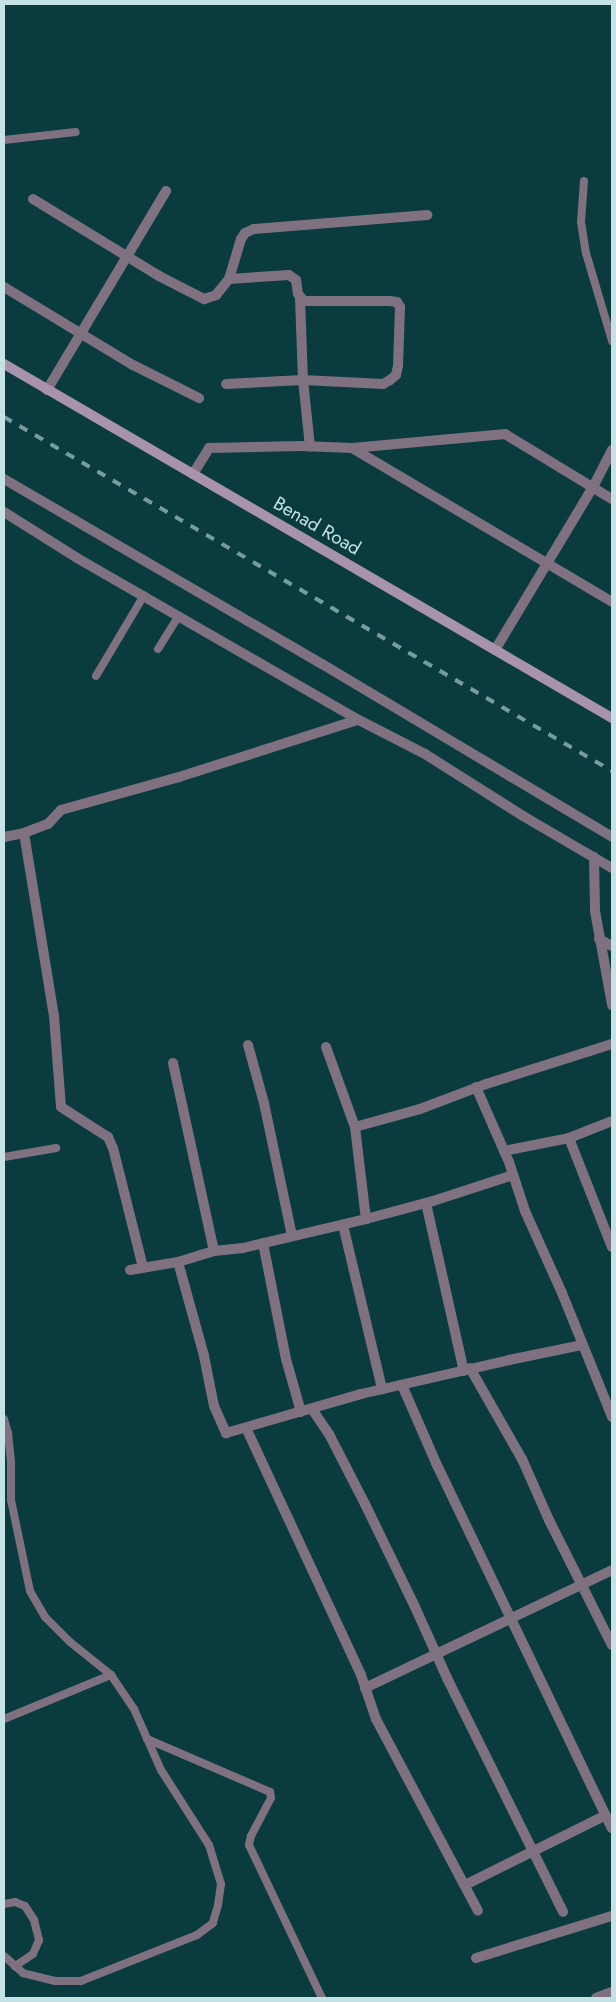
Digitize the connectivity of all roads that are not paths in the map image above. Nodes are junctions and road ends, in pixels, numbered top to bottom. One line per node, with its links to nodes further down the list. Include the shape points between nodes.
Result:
1 (76, 132): 2 (lane)
2 (4, 140)
3 (584, 181): 12 (lane, via 581,222 586,253)
4 (166, 191): 7 (street)
5 (33, 199): 7 (street)
6 (427, 215): 8 (street, via 254,229 245,233 241,240)
7 (127, 256): 8 (street, via 204,299 216,295); 11 (street)
8 (229, 279): 10 (street, via 289,275 296,280)
9 (4, 287): 11 (street)
10 (300, 298): 14 (street); 14 (street, via 309,302 390,301 397,302 400,307 398,366 396,375 390,380 382,384)
11 (81, 334): 16 (street); 17 (street)
12 (612, 341)
13 (4, 364): 16 (main road, Benad Road)
14 (303, 380): 15 (street); 18 (street)
15 (226, 384)
16 (48, 390): 21 (main road, Benad Road)
17 (199, 398)
18 (310, 447): 19 (street); 21 (street, via 210,448)
19 (352, 448): 23 (street, via 505,434); 26 (street)
20 (612, 450): 23 (street)
21 (193, 474): 31 (main road, Benad Road)
22 (4, 479): 37 (street)
23 (593, 487): 24 (street); 26 (street)
24 (612, 499)
25 (4, 512): 27 (street)
26 (546, 564): 28 (street); 31 (street)
27 (144, 595): 29 (street); 32 (lane)
28 (612, 602)
29 (179, 616): 30 (lane); 34 (street)
30 (158, 649)
31 (495, 650): 33 (main road, Benad Road)
32 (96, 676)
33 (612, 718)
34 (358, 720): 35 (street, via 123,794 61,810 48,824); 38 (street, via 425,754)
35 (24, 833): 36 (street); 63 (street, via 54,1016 61,1107 108,1137 114,1148)
36 (4, 837)
37 (612, 837)
38 (594, 857): 39 (street); 40 (street)
39 (612, 868)
40 (599, 939): 41 (street); 42 (street)
41 (612, 946)
42 (612, 1005)
43 (612, 1044): 47 (street)
44 (248, 1045): 58 (street, via 264,1103)
45 (326, 1047): 49 (street)
46 (173, 1063): 61 (street)
47 (476, 1087): 49 (street, via 420,1109); 52 (street)
48 (612, 1122): 50 (street)
49 (355, 1127): 56 (street)
50 (568, 1138): 52 (street); 60 (street)
51 (56, 1148): 53 (lane)
52 (504, 1151): 54 (street)
53 (4, 1157)
54 (513, 1175): 55 (street); 65 (street)
55 (426, 1203): 56 (street); 66 (street)
56 (366, 1219): 57 (street)
57 (343, 1225): 58 (street); 68 (street)
58 (292, 1236): 59 (street)
59 (263, 1243): 61 (street); 69 (street, via 286,1359)
60 (612, 1247)
61 (214, 1251): 62 (street)
62 (178, 1262): 63 (street); 72 (street, via 214,1406 226,1433)
63 (143, 1267): 64 (street)
64 (130, 1270)
65 (582, 1345): 66 (street); 70 (street)
66 (467, 1369): 67 (street); 75 (street, via 522,1460)
67 (402, 1385): 68 (street); 76 (street)
68 (382, 1390): 69 (street)
69 (306, 1410): 72 (street); 78 (street, via 329,1434)
70 (612, 1417)
71 (4, 1419): 73 (lane, via 10,1462)
72 (246, 1428): 80 (street)
73 (7, 1501): 79 (lane, via 30,1590 45,1616 70,1642)
74 (612, 1570): 75 (street)
75 (582, 1585): 76 (street); 77 (street)
76 (510, 1619): 78 (street); 83 (street)
77 (612, 1645)
78 (436, 1654): 80 (street); 85 (street)
79 (111, 1675): 81 (lane); 82 (lane, via 134,1710)
80 (365, 1688): 86 (street, via 376,1719)
81 (4, 1719)
82 (147, 1738): 93 (lane, via 161,1770 210,1845 221,1884 213,1923 197,1934 81,1980 55,1981 23,1973); 95 (lane, via 270,1792 249,1845)
83 (606, 1815): 84 (street); 85 (street)
84 (612, 1828)
85 (533, 1853): 86 (street); 89 (street)
86 (465, 1885): 88 (street)
87 (4, 1904): 93 (lane, via 15,1902 25,1906 34,1920 39,1940 33,1954)
88 (478, 1911)
89 (563, 1912)
90 (612, 1916): 92 (street)
91 (4, 1956): 93 (lane)
92 (476, 1958)
93 (15, 1966)
94 (612, 1992): 96 (street)
95 (322, 1998)
96 (596, 1998)

